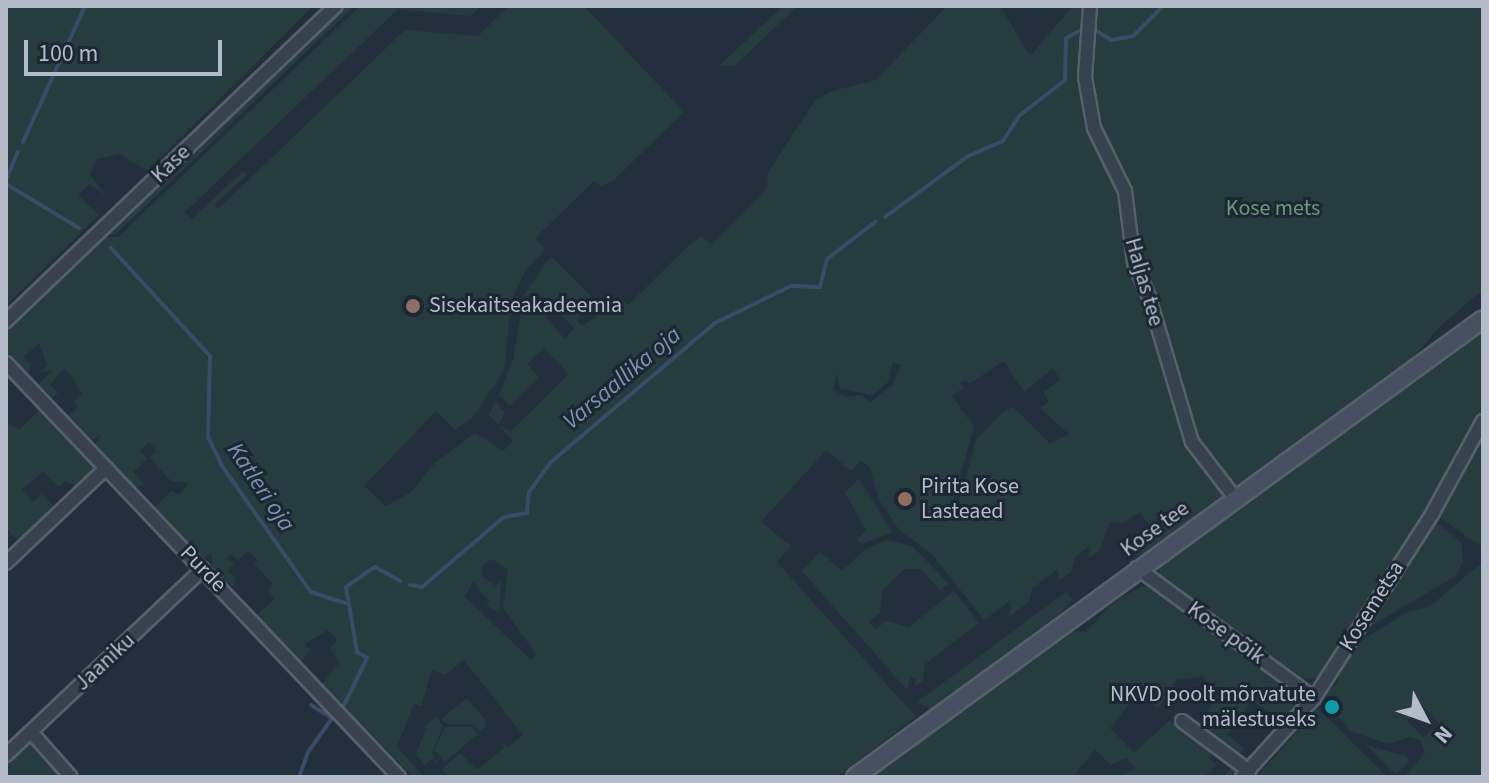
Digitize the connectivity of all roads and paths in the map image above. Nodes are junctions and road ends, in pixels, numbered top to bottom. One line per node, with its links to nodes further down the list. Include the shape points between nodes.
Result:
1 (336, 6): 4 (street, Kase)
2 (1090, 6): 8 (street, Haljas tee, via 1085,77 1094,128 1125,191 1134,263 1192,442)
3 (1483, 319): 8 (main road, Kose tee)
4 (6, 321)
5 (6, 363): 7 (street, Purde)
6 (1483, 421): 12 (street, Kosemetsa, via 1432,514)
7 (106, 468): 9 (street); 11 (street, Purde)
8 (1235, 498): 10 (main road, Kose tee)
9 (6, 563)
10 (1137, 568): 12 (street, Kose põik); 17 (main road, Kose tee)
11 (203, 569): 14 (street, Jaaniku); 19 (street, Purde)
12 (1314, 698): 16 (street, Kosemetsa)
13 (1182, 721): 16 (street)
14 (31, 732): 15 (street, Jaaniku); 18 (street)
15 (6, 755)
16 (1246, 774)
17 (860, 776)
18 (71, 777)
19 (399, 777)

